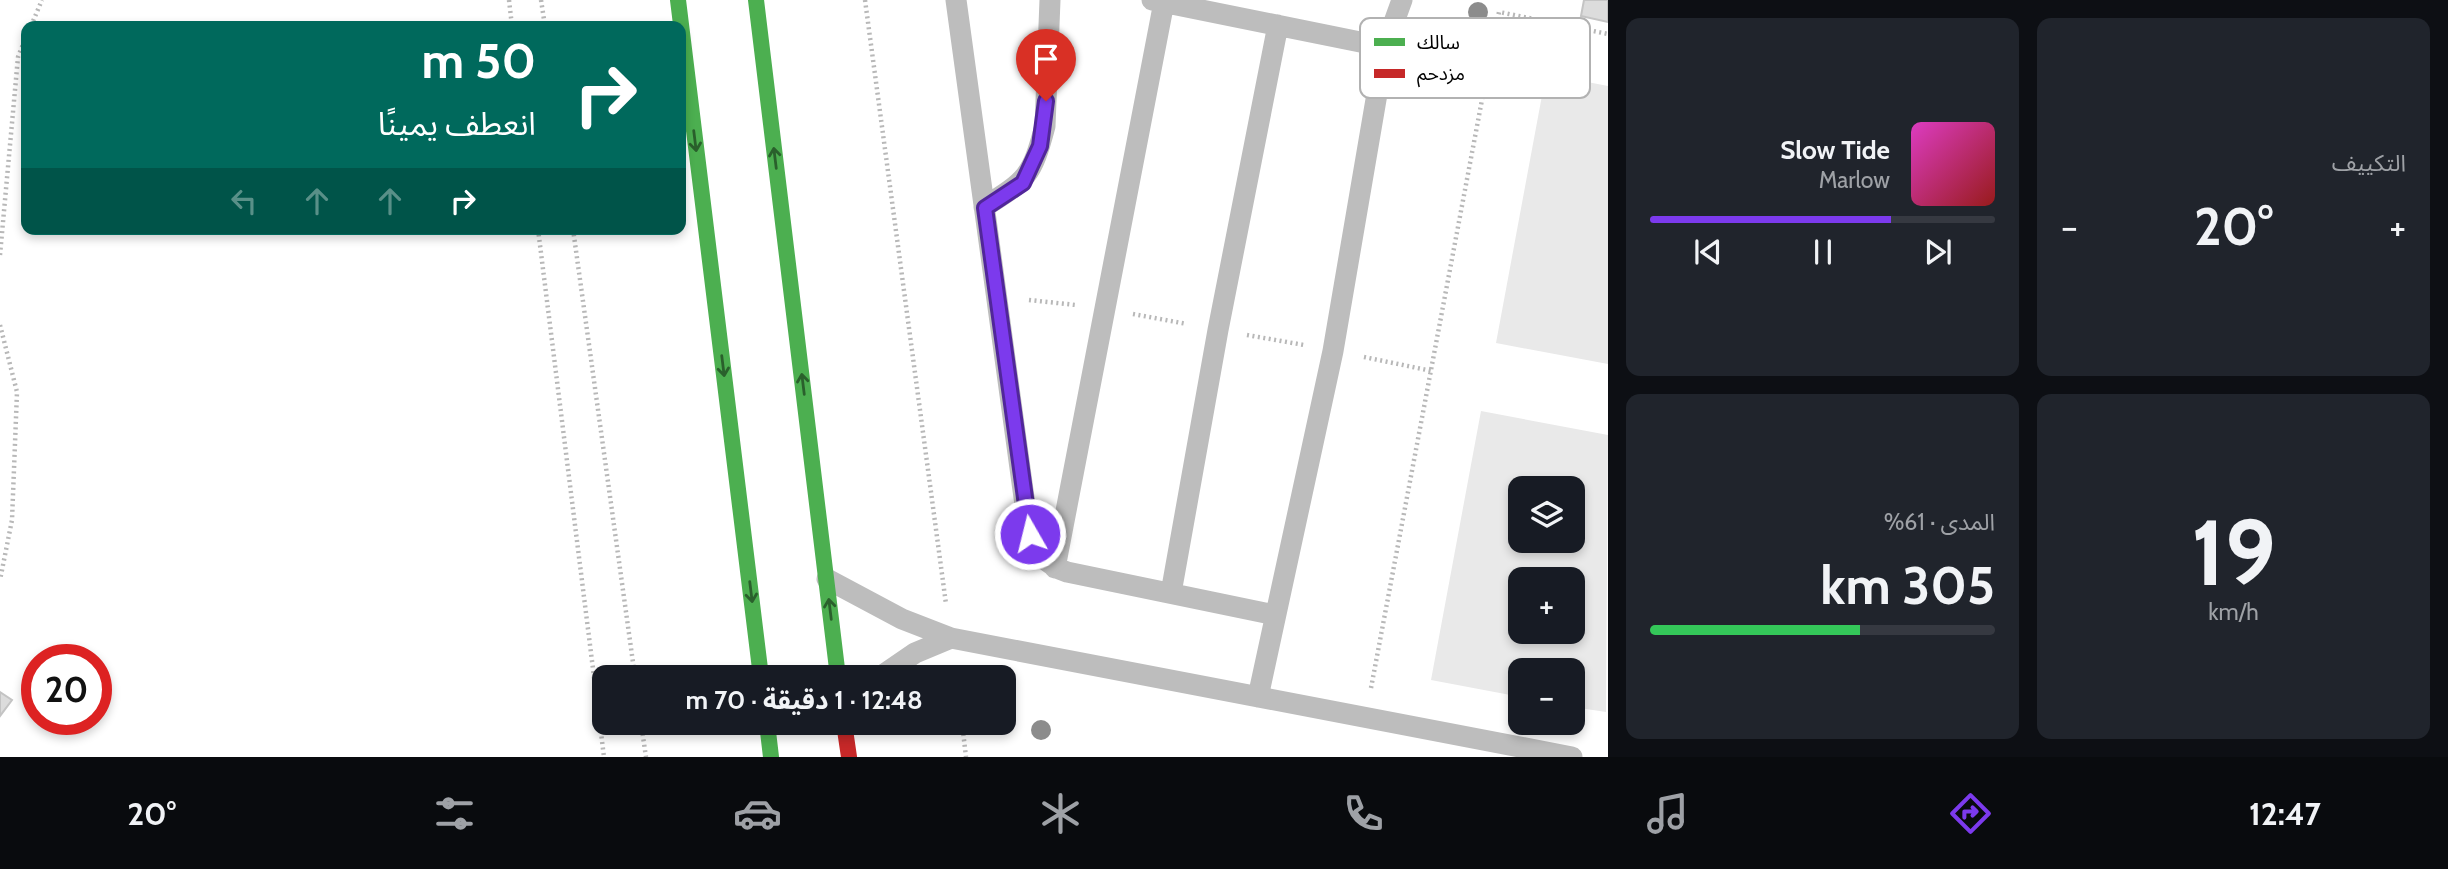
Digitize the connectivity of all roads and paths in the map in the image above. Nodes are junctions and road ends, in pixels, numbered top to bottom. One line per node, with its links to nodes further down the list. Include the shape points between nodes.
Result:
1 (42, 0): 15 (path)
2 (509, 0): 16 (path)
3 (541, 0): 17 (path)
4 (678, 0): 18 (main road, one-way to 18)
5 (756, 0): 33 (main road, one-way to 5)
6 (865, 0): 37 (path)
7 (956, 0): 27 (lane)
8 (1050, 0): 27 (lane, via 1045,126 1040,146 1023,183)
9 (1158, 1): 19 (lane); 32 (lane)
10 (1402, 1): 11 (lane); 12 (path, via 1430,10)
11 (1396, 18)
12 (1428, 18)
13 (1498, 18): 14 (path, via 1499,12)
14 (1529, 18)
15 (33, 21)
16 (511, 21)
17 (544, 21)
18 (681, 21)
19 (1278, 25): 22 (lane); 35 (lane)
20 (1590, 30): 21 (path)
21 (1608, 34)
22 (1360, 42)
23 (21, 50): 30 (path)
24 (686, 65): 39 (main road, one-way to 39)
25 (1376, 98): 36 (lane, via 1333,351)
26 (1482, 98): 43 (path)
27 (985, 208): 32 (lane, via 1030,534 1035,549)
28 (539, 235): 48 (path)
29 (574, 235): 38 (path)
30 (0, 255)
31 (0, 325): 34 (path, via 17,392 12,520)
32 (1055, 568): 35 (lane)
33 (827, 579): 37 (lane, via 902,619); 40 (main road, one-way to 33)
34 (0, 580)
35 (1171, 593): 36 (lane)
36 (1275, 615): 42 (lane)
37 (951, 638): 41 (lane); 42 (lane)
38 (633, 665)
39 (760, 665)
40 (837, 665)
41 (898, 665)
42 (1258, 697): 43 (lane)
43 (1365, 716): 53 (lane)
44 (643, 735): 49 (path)
45 (768, 735): 50 (main road)
46 (846, 735): 51 (main road)
47 (964, 735): 52 (path)
48 (604, 757)
49 (646, 757)
50 (771, 757)
51 (849, 757)
52 (967, 757)
53 (1572, 757)

